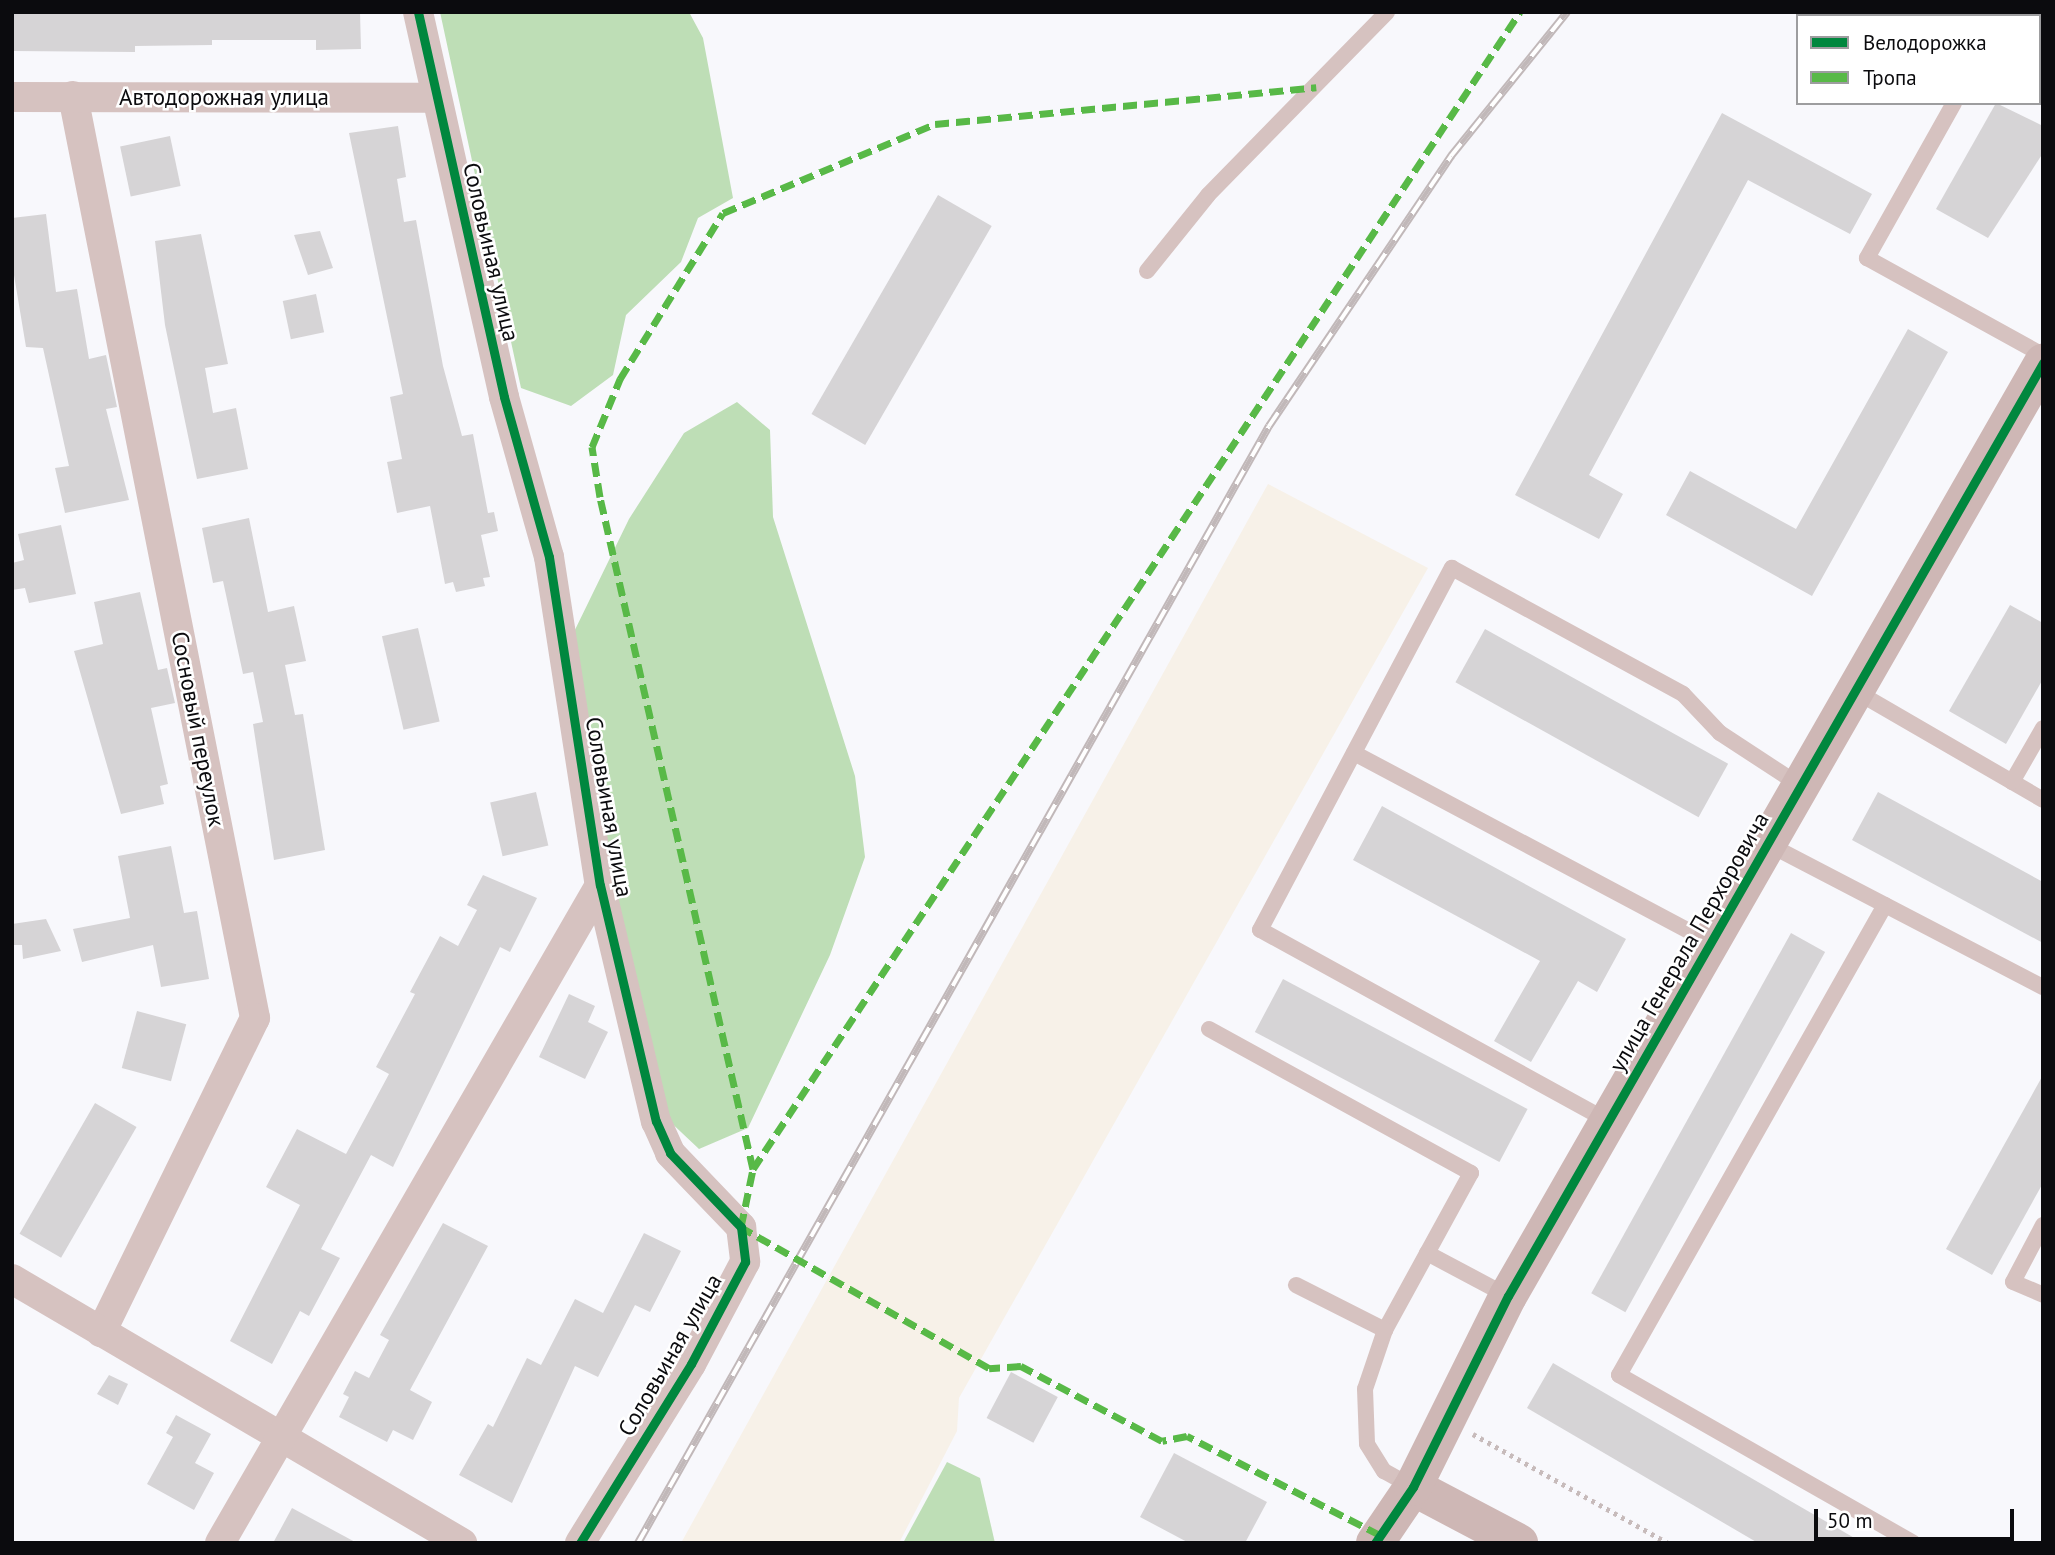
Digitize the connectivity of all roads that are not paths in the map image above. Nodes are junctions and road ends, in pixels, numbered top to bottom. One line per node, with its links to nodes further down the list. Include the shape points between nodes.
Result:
1 (418, 12): 5 (street, Соловьиная улица)
2 (1387, 12): 7 (lane, via 1208,195)
3 (74, 96): 4 (street, Автодорожная улица); 5 (street, Автодорожная улица); 30 (street, Сосновый переулок, via 255,1018)
4 (12, 97)
5 (436, 98): 17 (street, Соловьиная улица, via 504,397 549,557)
6 (1953, 105): 8 (lane, via 1867,258)
7 (1147, 271)
8 (2043, 355)
9 (2043, 363): 10 (street, улица Генерала Перхоровича)
10 (1857, 692): 13 (lane); 14 (street, улица Генерала Перхоровича)
11 (2043, 728): 13 (lane)
12 (1354, 753): 14 (lane, via 1452,568 1683,694 1720,733); 19 (lane); 22 (lane, via 1260,930)
13 (2012, 782): 15 (lane)
14 (1801, 786): 16 (street, улица Генерала Перхоровича)
15 (2043, 800)
16 (1768, 844): 18 (lane); 19 (street, улица Генерала Перхоровича)
17 (600, 886): 31 (street, Соловьиная улица); 35 (street, Соловьиная улица, via 656,1121 670,1153 741,1227 745,1262 691,1364)
18 (1885, 905): 20 (lane); 38 (lane, via 1619,1375)
19 (1711, 943): 22 (street, улица Генерала Перхоровича)
20 (2043, 987)
21 (1209, 1029): 24 (lane, via 1471,1173)
22 (1608, 1121): 28 (street, улица Генерала Перхоровича)
23 (2043, 1226): 27 (lane, via 2013,1282)
24 (1427, 1253): 28 (lane); 29 (lane)
25 (12, 1279): 30 (street)
26 (1296, 1285): 29 (lane)
27 (2043, 1295)
28 (1508, 1296): 32 (street, улица Генерала Перхоровича)
29 (1385, 1330): 32 (lane, via 1365,1388 1367,1444 1384,1471)
30 (101, 1332): 31 (street)
31 (279, 1441): 33 (street, Соловьиная улица); 34 (street)
32 (1413, 1488): 36 (street, улица Генерала Перхоровича); 37 (street)
33 (220, 1543)
34 (462, 1543)
35 (579, 1543)
36 (1375, 1543)
37 (1519, 1543)
38 (1914, 1543)

